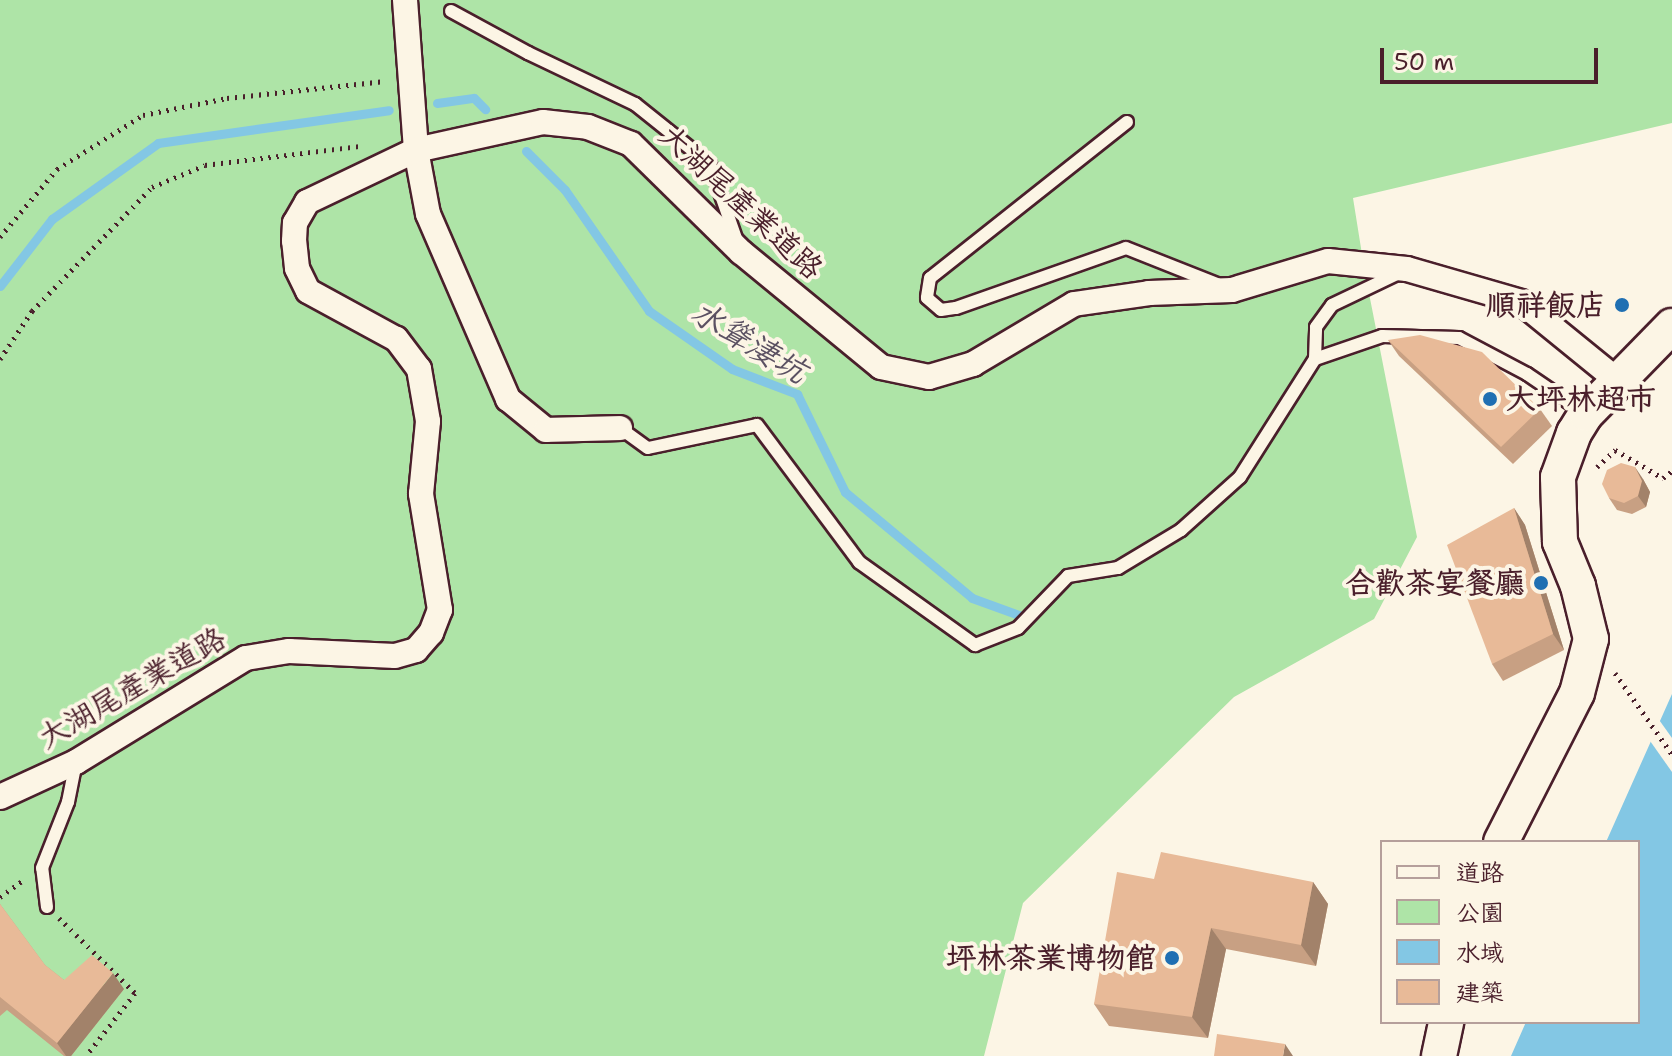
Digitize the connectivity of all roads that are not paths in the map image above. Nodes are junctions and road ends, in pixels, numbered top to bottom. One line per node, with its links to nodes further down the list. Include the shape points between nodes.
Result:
1 (405, 0): 4 (street)
2 (451, 11): 5 (lane, via 635,104 710,164)
3 (1127, 122): 7 (lane, via 930,278 927,298 941,310 956,308 1126,248)
4 (416, 145): 5 (street, 大湖尾產業道路, via 543,122 588,127 631,144); 12 (street, via 428,214 508,399 546,430); 13 (street, 大湖尾產業道路, via 307,202 295,223 294,241 297,268 308,291 396,339 419,369 428,421 421,494 440,610 431,633 416,650 395,656 289,651 246,658)
5 (741, 252): 7 (street, 大湖尾產業道路, via 881,367 929,377 973,364 1074,304 1149,293)
6 (1407, 269): 7 (street, 大湖尾產業道路, via 1328,261); 9 (lane, via 1332,305 1316,327); 10 (street, 大湖尾產業道路, via 1521,302)
7 (1232, 290)
8 (1672, 326): 10 (street)
9 (1315, 359): 11 (lane, via 1382,336 1459,338 1527,374); 12 (lane, via 1240,477 1181,530 1118,568 1068,576 1018,628 975,645 859,562 757,425 648,448)
10 (1617, 380): 11 (street)
11 (1586, 414): 15 (street, via 1558,477 1560,542 1591,639 1577,693)
12 (620, 428)
13 (76, 762): 14 (street, 大湖尾產業道路); 16 (lane, via 68,802 42,868)
14 (0, 797)
15 (1502, 840)
16 (47, 907)
17 (1446, 1024): 18 (street)
18 (1439, 1056)

